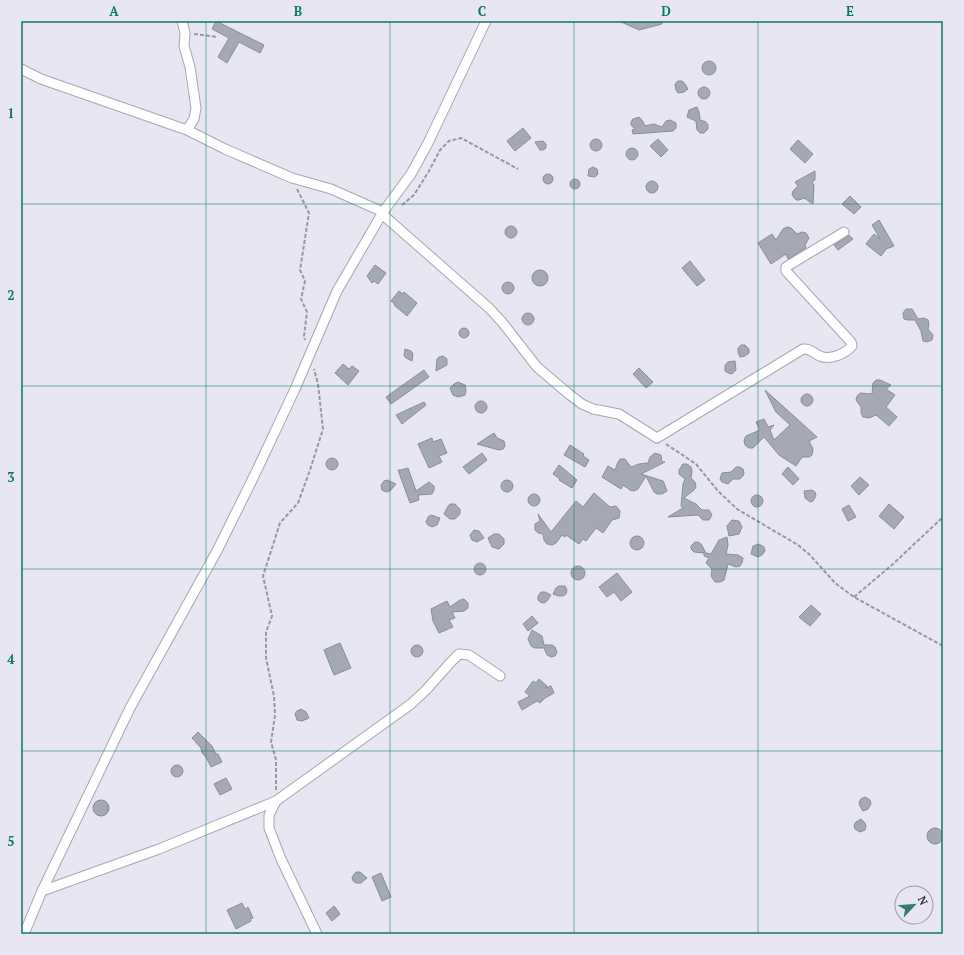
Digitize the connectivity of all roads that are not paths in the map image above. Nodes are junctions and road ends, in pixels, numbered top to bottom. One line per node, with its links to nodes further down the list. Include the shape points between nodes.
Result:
1 (182, 21): 4 (street, via 196,113)
2 (486, 21): 5 (street, via 428,143 411,174)
3 (21, 69): 4 (street, via 41,79)
4 (187, 130): 5 (street, via 292,178 331,189)
5 (383, 213): 6 (street, via 489,308 537,367 570,395 593,409 619,414 657,438 803,349 811,349 819,356 826,357 839,355 852,346 786,271 786,268); 9 (street, via 337,291 256,472 218,549 130,708)
6 (844, 232)
7 (500, 676): 8 (street, via 470,655 459,654 411,704)
8 (276, 801): 9 (street, via 159,849); 11 (street, via 269,815 269,828 280,859)
9 (42, 891): 10 (street)
10 (24, 934)
11 (317, 934)

